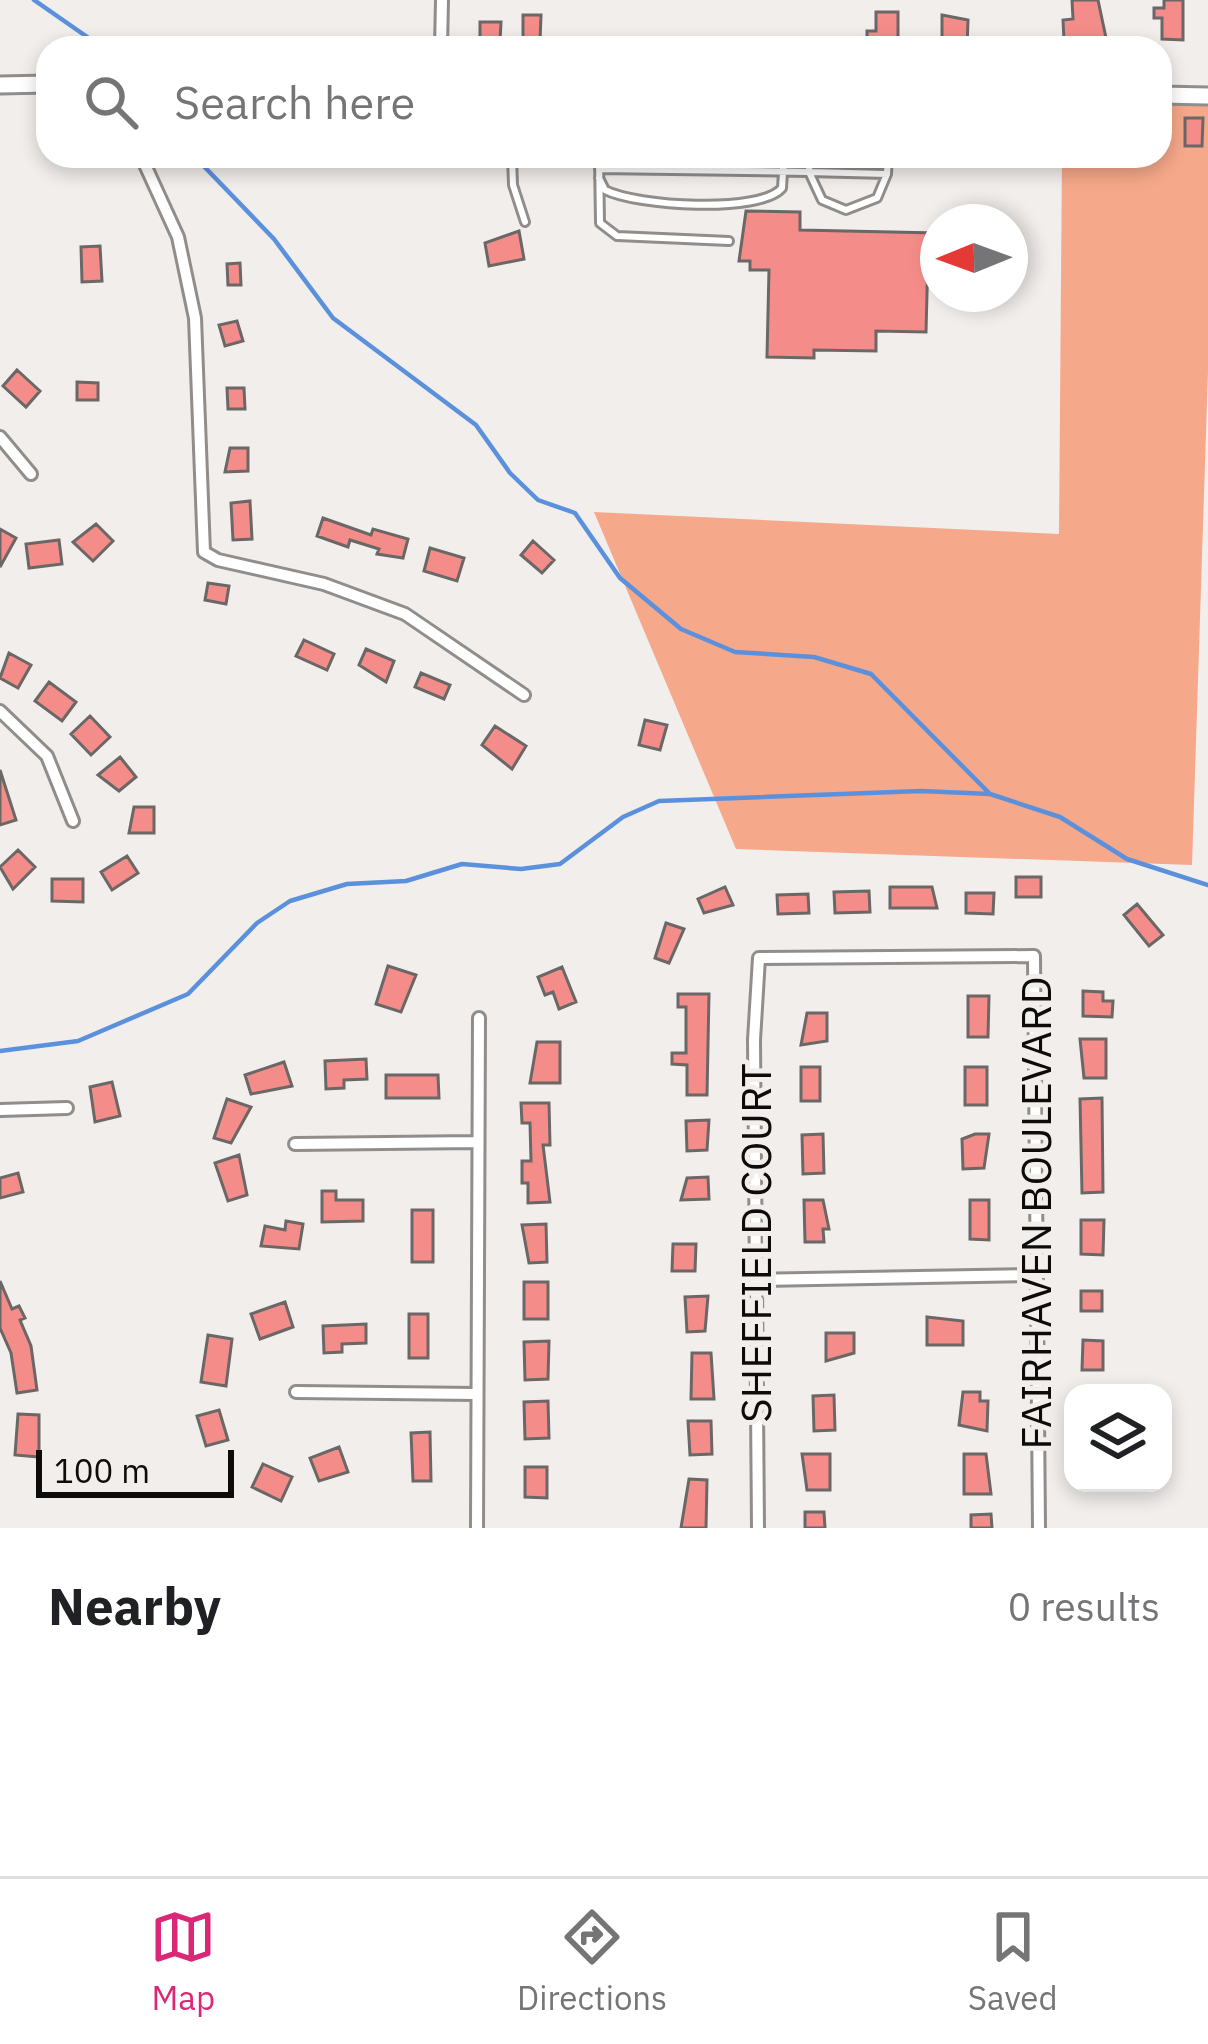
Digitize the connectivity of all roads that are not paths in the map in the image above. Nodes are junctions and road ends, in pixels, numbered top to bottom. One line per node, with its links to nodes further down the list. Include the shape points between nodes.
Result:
1 (442, 0): 2 (street)
2 (441, 36)
3 (36, 84): 4 (street)
4 (0, 85)
5 (1172, 95): 6 (street)
6 (1208, 96)
7 (147, 168): 21 (street, via 178,237 195,318 204,552 405,614)
8 (512, 168): 17 (lane)
9 (599, 168): 15 (lane)
10 (783, 168): 13 (lane)
11 (808, 168): 14 (lane)
12 (887, 168): 16 (lane)
13 (783, 172): 14 (lane); 15 (lane); 15 (lane, via 782,188 760,202 640,201 605,190)
14 (808, 172): 16 (lane); 16 (lane, via 822,200 846,210 878,198)
15 (599, 174): 18 (lane, via 600,224 616,236)
16 (887, 174)
17 (526, 222)
18 (729, 241)
19 (0, 437): 20 (street)
20 (31, 475)
21 (524, 695)
22 (0, 711): 23 (street, via 47,756)
23 (73, 821)
24 (759, 958): 30 (street, FAIRHAVEN BOULEVARD, via 1034,956); 31 (street, SHEFFIELD COURT)
25 (479, 1018): 28 (street)
26 (67, 1108): 27 (street)
27 (0, 1110)
28 (475, 1142): 29 (street); 33 (street)
29 (295, 1144)
30 (1034, 1276): 31 (street); 36 (street, FAIRHAVEN BOULEVARD)
31 (755, 1280): 35 (street, SHEFFIELD COURT)
32 (296, 1392): 33 (street)
33 (476, 1394): 34 (street)
34 (476, 1528)
35 (758, 1528)
36 (1039, 1528)

